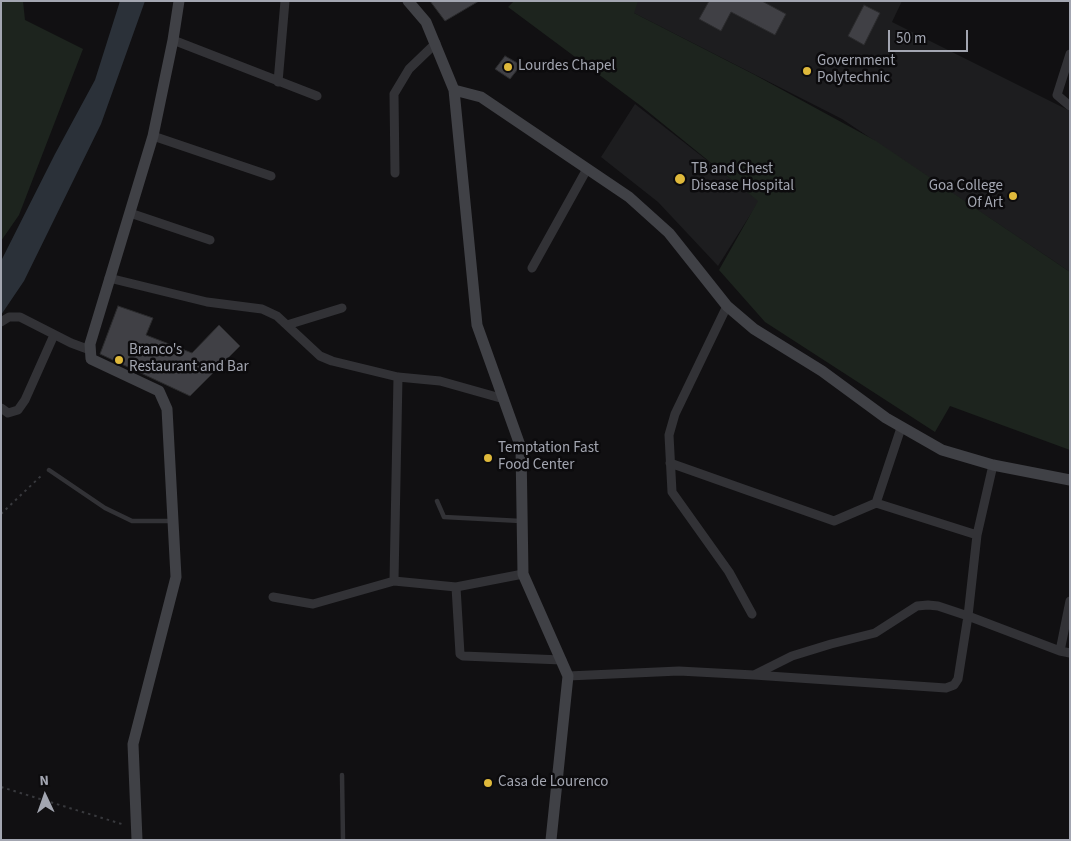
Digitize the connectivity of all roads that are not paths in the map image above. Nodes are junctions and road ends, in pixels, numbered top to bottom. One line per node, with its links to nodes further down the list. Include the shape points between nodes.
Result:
1 (179, 1): 4 (main road)
2 (285, 1): 7 (street)
3 (408, 1): 5 (main road, via 426,22)
4 (173, 40): 7 (street); 11 (main road)
5 (436, 43): 8 (main road); 13 (street, via 409,69 394,94)
6 (1070, 54): 10 (street, via 1057,95)
7 (278, 82): 9 (street)
8 (454, 90): 12 (main road, via 481,97); 26 (main road, via 478,325)
9 (316, 96)
10 (1070, 106)
11 (153, 136): 14 (street); 15 (main road)
12 (587, 169): 17 (street); 19 (main road, via 629,196 669,233)
13 (395, 173)
14 (271, 176)
15 (130, 213): 16 (street); 18 (main road)
16 (210, 240)
17 (532, 268)
18 (109, 278): 22 (street, via 207,302 262,309); 24 (main road)
19 (727, 306): 28 (main road, via 754,329 822,371); 29 (street, via 675,414 669,435)
20 (342, 308): 22 (street)
21 (1, 322): 23 (street, via 9,317 20,317)
22 (288, 326): 25 (street, via 320,356)
23 (54, 335): 24 (street); 27 (street, via 18,410 8,413)
24 (90, 350): 35 (main road, via 91,360 159,391 167,409)
25 (398, 377): 26 (street, via 440,381); 39 (street)
26 (504, 399): 36 (main road, via 521,448)
27 (1, 408)
28 (901, 428): 30 (main road, via 942,450); 34 (street)
29 (670, 463): 34 (street, via 834,521); 43 (street, via 672,492 730,572)
30 (992, 465): 32 (main road); 37 (street)
31 (49, 470): 35 (lane, via 132,522)
32 (1070, 480)
33 (437, 501): 36 (lane, via 444,517)
34 (876, 503): 37 (street)
35 (173, 521): 51 (main road, via 176,577 133,744)
36 (522, 521): 38 (main road)
37 (978, 535): 44 (street)
38 (524, 574): 40 (street); 47 (main road)
39 (394, 581): 40 (street); 41 (street, via 313,604)
40 (456, 587): 47 (street, via 460,654)
41 (273, 597)
42 (1070, 601): 45 (street)
43 (752, 614)
44 (968, 616): 45 (street); 48 (street, via 938,606 917,606 875,633 792,656); 48 (street, via 958,680 946,688)
45 (1060, 651): 46 (street)
46 (1070, 652)
47 (562, 660): 49 (main road)
48 (754, 675): 49 (street, via 679,671)
49 (568, 676): 53 (main road)
50 (342, 775): 52 (lane)
51 (137, 834)
52 (343, 840)
53 (551, 840)

